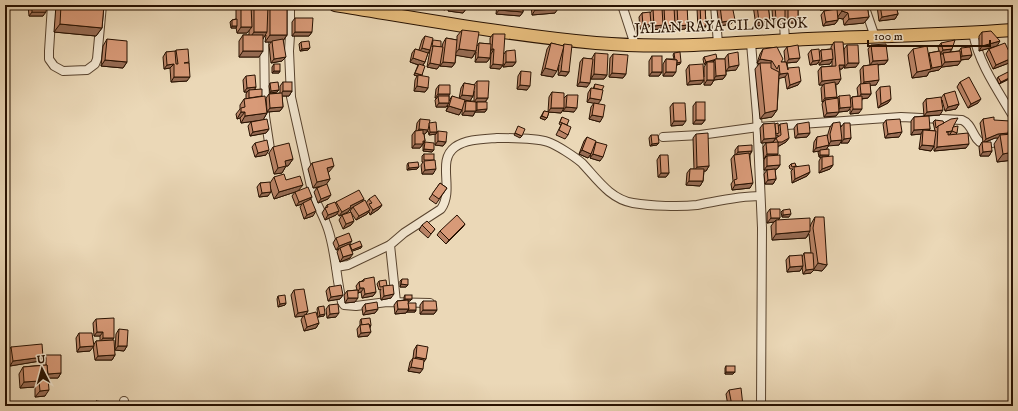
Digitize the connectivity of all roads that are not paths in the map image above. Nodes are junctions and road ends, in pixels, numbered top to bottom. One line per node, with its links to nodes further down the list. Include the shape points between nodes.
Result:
1 (52, 5): 2 (street, via 49,59 54,66 69,71 87,70 95,64)
2 (102, 5)
3 (290, 5): 24 (street, via 291,97 308,175 316,204 328,228)
4 (336, 5): 16 (highway, JALAN RAYA CILONGOK, via 471,27 596,43)
5 (622, 5): 16 (street)
6 (715, 5): 15 (street)
7 (783, 5): 13 (street)
8 (864, 5): 12 (street)
9 (264, 19): 21 (street, via 265,116)
10 (1013, 30): 11 (highway, JALAN RAYA CILONGOK)
11 (973, 33): 12 (highway, JALAN RAYA CILONGOK); 17 (street, via 982,64)
12 (875, 37): 13 (highway, JALAN RAYA CILONGOK)
13 (785, 41): 14 (highway, JALAN RAYA CILONGOK)
14 (751, 43): 15 (highway, JALAN RAYA CILONGOK); 18 (street)
15 (718, 44): 16 (highway, JALAN RAYA CILONGOK)
16 (635, 45)
17 (1013, 116)
18 (758, 126): 19 (street, via 700,135); 20 (street, via 900,117 947,119 965,121 981,143); 22 (street)
19 (663, 137)
20 (1013, 139)
21 (270, 149)
22 (760, 196): 23 (street, via 696,205 632,203 605,189 580,162 548,142 511,138 489,139 464,143 448,153 445,204 436,214 404,233); 27 (street)
23 (390, 245): 24 (street, via 348,265); 25 (street)
24 (336, 267): 25 (street, via 344,305)
25 (396, 302): 26 (street)
26 (430, 303)
27 (761, 406)

